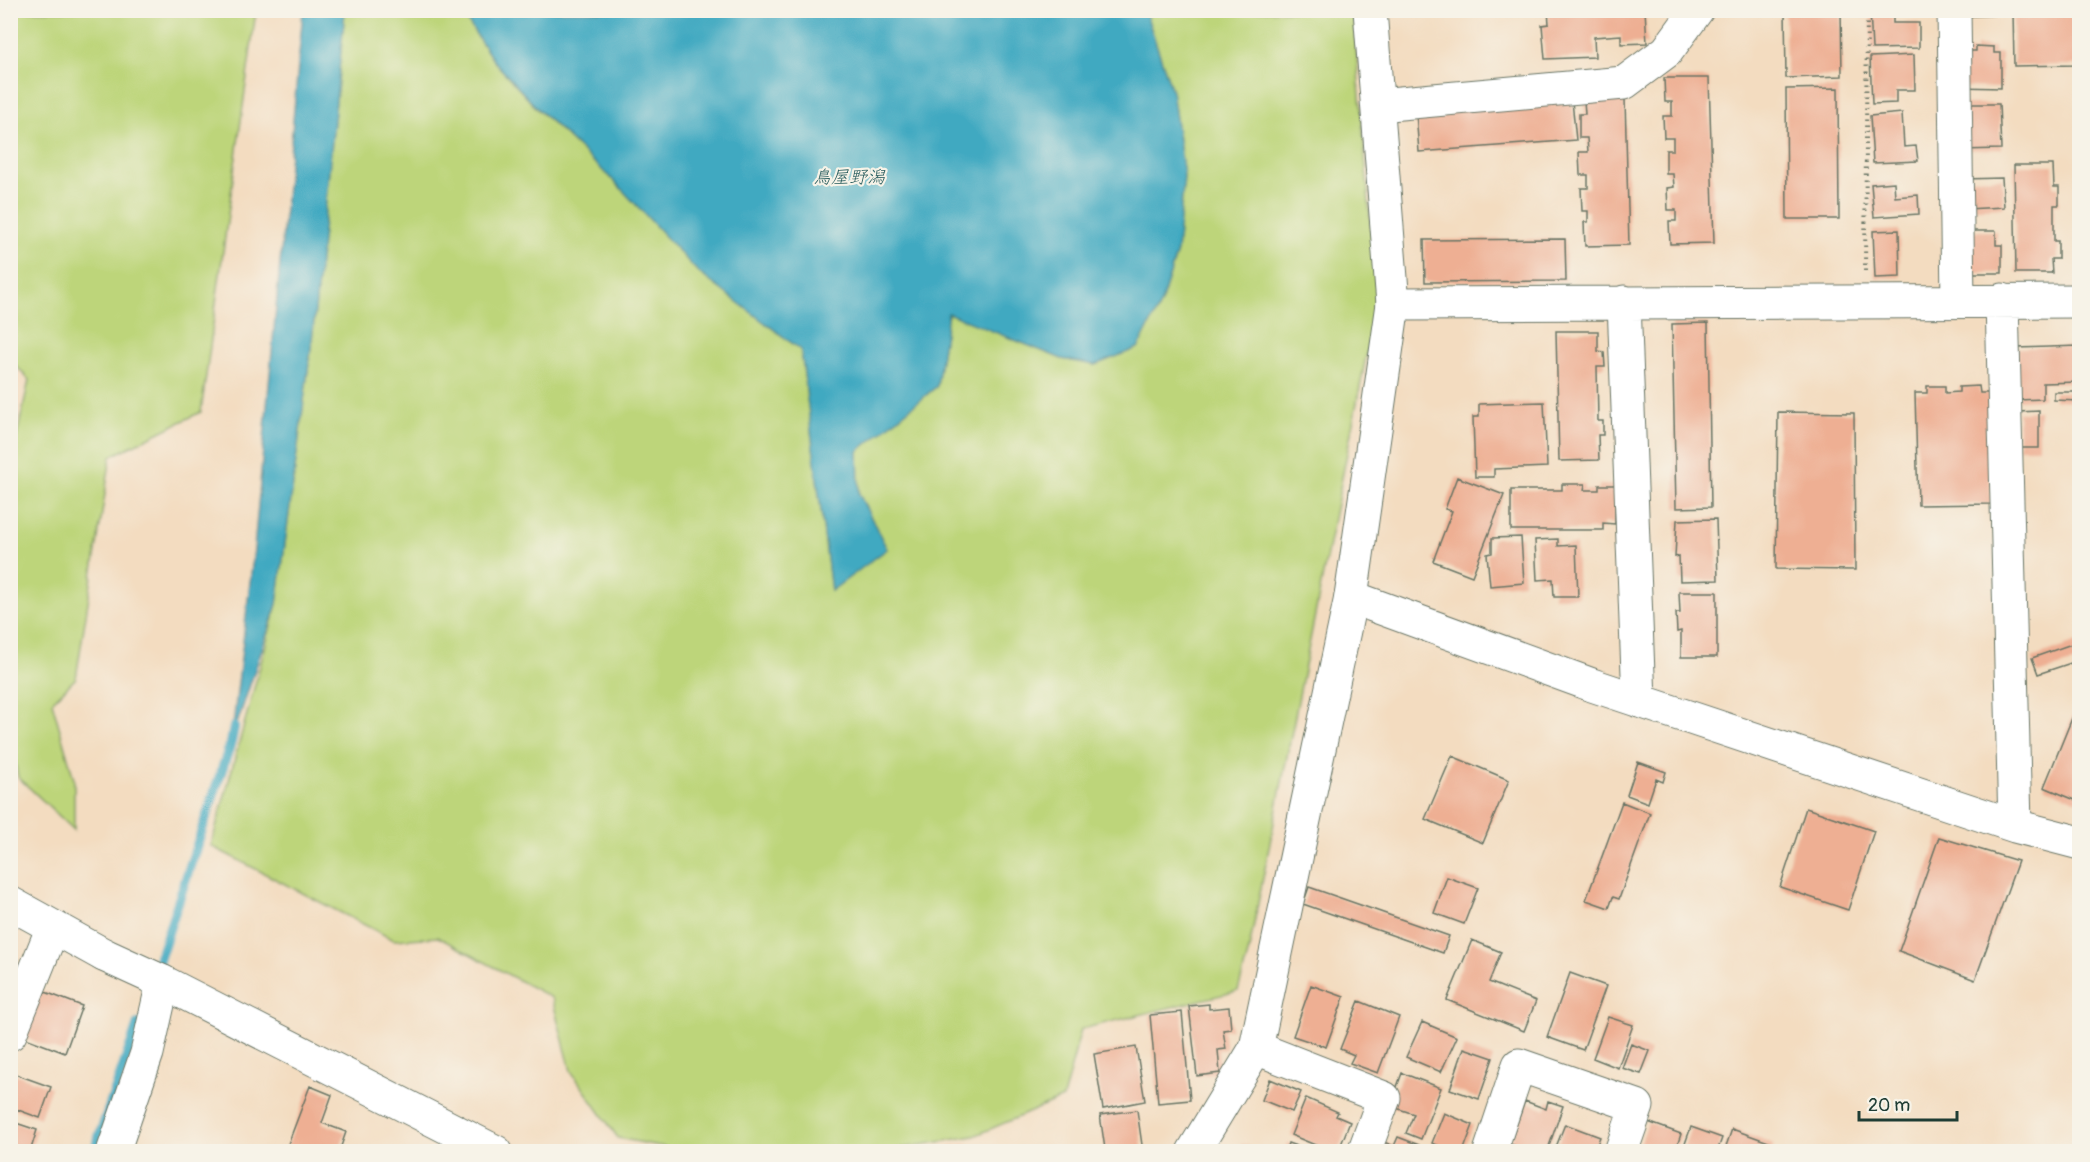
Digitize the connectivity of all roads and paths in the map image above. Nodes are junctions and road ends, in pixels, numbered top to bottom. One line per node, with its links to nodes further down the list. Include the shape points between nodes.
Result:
1 (1370, 10): 5 (street)
2 (1696, 10): 5 (street, via 1667,51 1624,83)
3 (1867, 10): 10 (path)
4 (1954, 10): 7 (street)
5 (1378, 105): 11 (street)
6 (2002, 300): 7 (street); 8 (street); 14 (street)
7 (1958, 301): 10 (street)
8 (2079, 301)
9 (1624, 302): 10 (street); 11 (street); 13 (street)
10 (1865, 302)
11 (1393, 304): 12 (street)
12 (1351, 597): 13 (street); 20 (street)
13 (1639, 701): 14 (street)
14 (2015, 826): 15 (street)
15 (2079, 843)
16 (10, 903): 17 (street)
17 (53, 927): 18 (street); 19 (street)
18 (163, 982): 21 (street, via 147,1053); 22 (street)
19 (10, 1034)
20 (1256, 1048): 23 (street); 24 (street, via 1384,1098)
21 (113, 1152)
22 (496, 1152)
23 (1194, 1152)
24 (1364, 1152)
25 (1490, 1152): 26 (street, via 1519,1065 1636,1106)
26 (1621, 1152)

